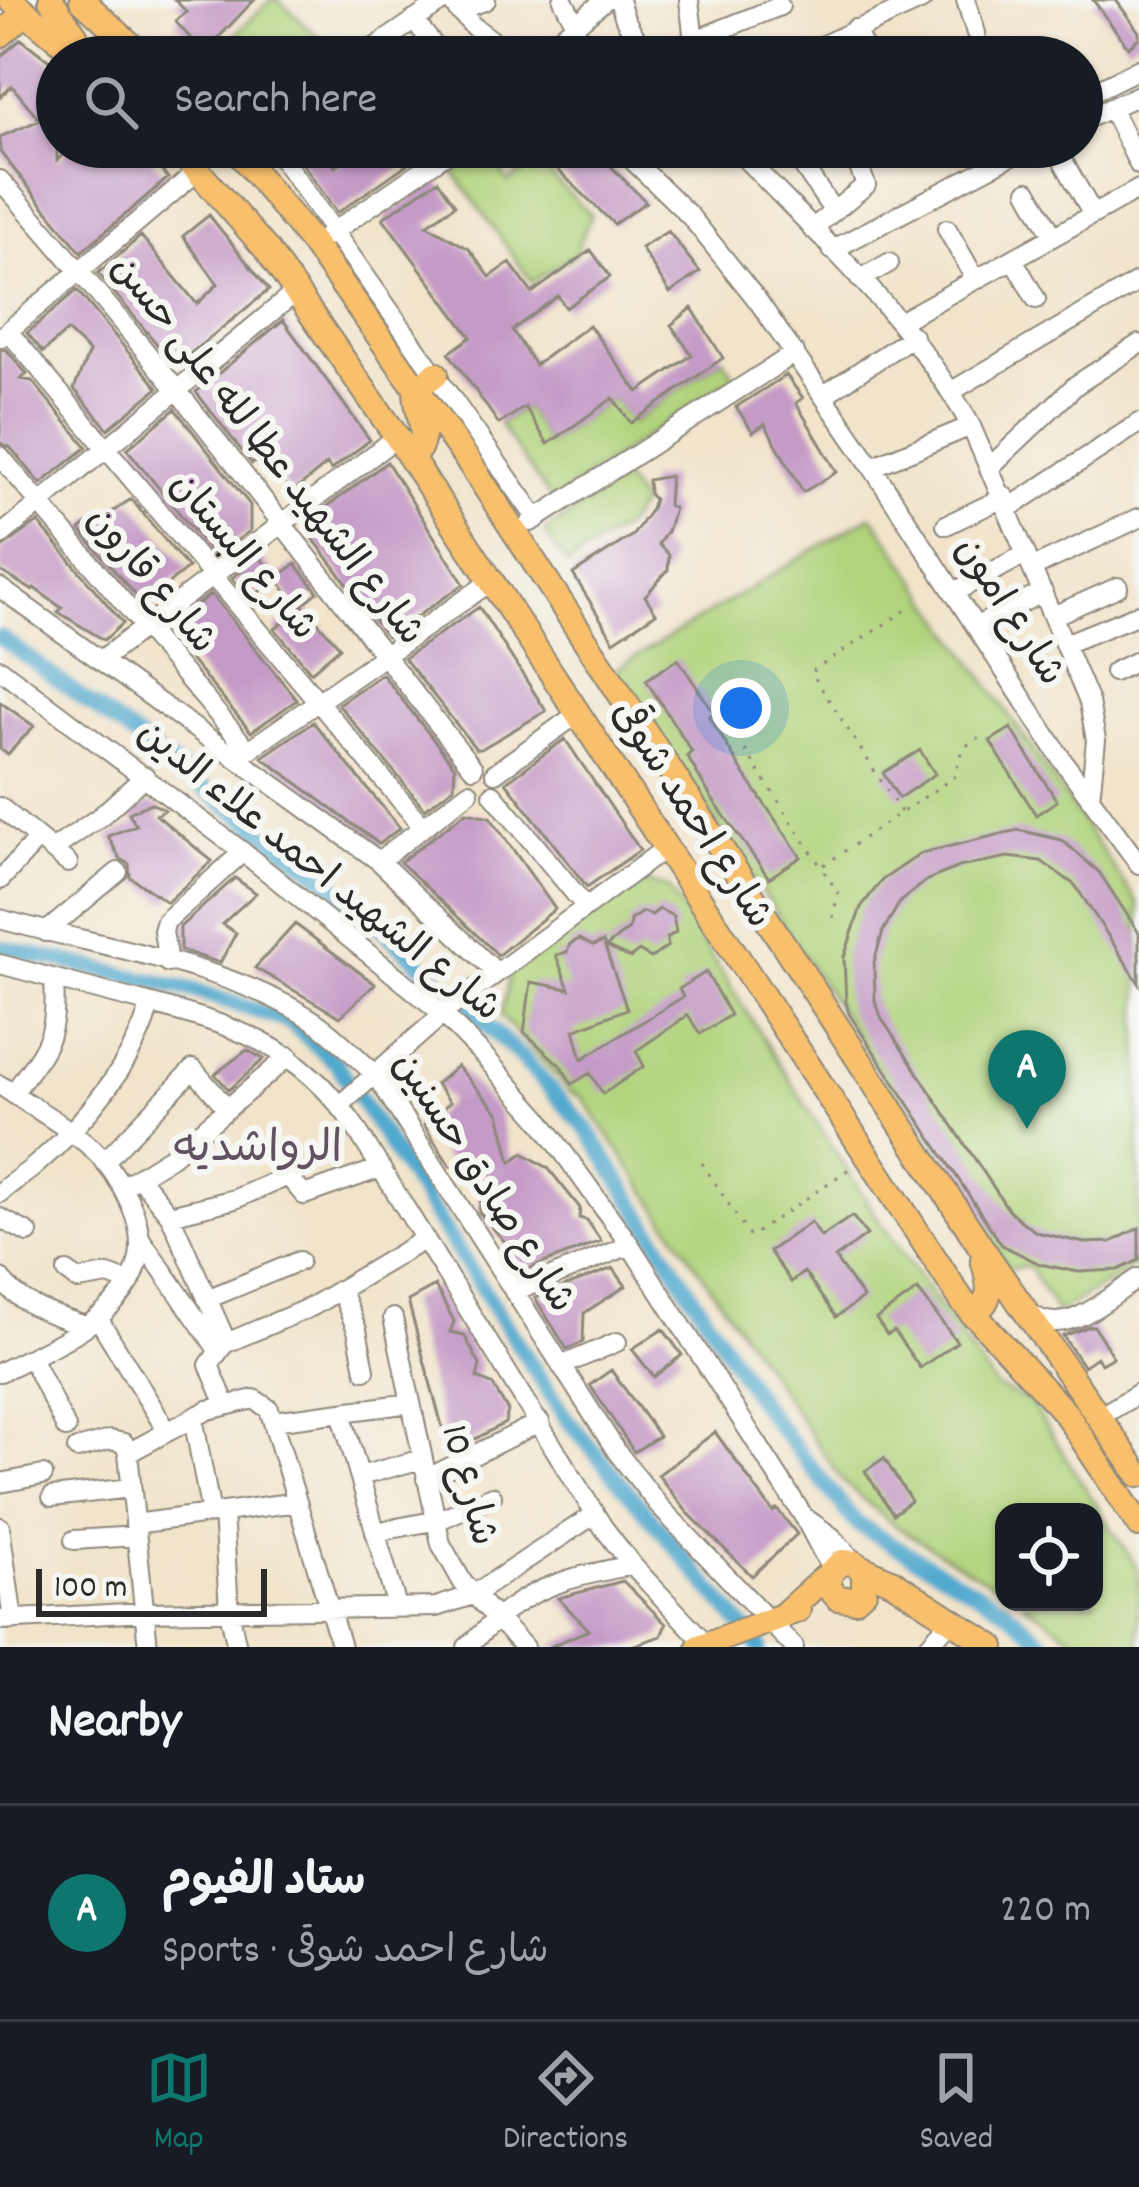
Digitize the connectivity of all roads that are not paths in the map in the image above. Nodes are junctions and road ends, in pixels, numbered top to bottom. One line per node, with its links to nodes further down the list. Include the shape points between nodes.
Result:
1 (51, 0): 21 (main road)
2 (82, 0): 22 (main road)
3 (486, 0): 11 (street)
4 (563, 0): 15 (street)
5 (605, 0): 15 (street)
6 (619, 0): 27 (street)
7 (689, 0): 28 (street)
8 (922, 0): 13 (street)
9 (966, 0): 18 (street)
10 (780, 3): 16 (street); 29 (street)
11 (450, 4): 14 (street); 25 (street)
12 (19, 6): 19 (main road); 20 (main road)
13 (884, 8): 17 (street)
14 (414, 20): 23 (street); 24 (street)
15 (576, 25): 26 (street)
16 (786, 28)
17 (854, 29): 30 (street); 31 (street)
18 (976, 34)
19 (0, 35)
20 (55, 36)
21 (76, 36)
22 (121, 36)
23 (391, 36)
24 (426, 36)
25 (489, 36)
26 (563, 36)
27 (633, 36)
28 (693, 36)
29 (705, 36)
30 (841, 36)
31 (858, 36)
32 (1139, 69): 33 (street)
33 (1103, 87)
34 (1139, 95): 35 (street)
35 (1112, 108): 36 (street); 37 (street)
36 (1103, 112)
37 (1139, 165)
38 (255, 168): 56 (main road, شارع احمد شوقى)
39 (286, 168): 56 (street)
40 (426, 168): 56 (street)
41 (641, 168): 69 (street, شارع امون, via 702,230)
42 (754, 168): 53 (street)
43 (804, 168): 51 (street)
44 (861, 168): 51 (street, via 867,182)
45 (988, 168): 57 (street)
46 (1067, 168): 52 (street)
47 (200, 170): 60 (street); 64 (main road, شارع احمد شوقى)
48 (0, 180): 60 (street, شارع الشهيد عطا لله على حسن)
49 (1139, 189): 52 (street)
50 (1028, 191): 55 (street)
51 (832, 209): 53 (street)
52 (1093, 214): 55 (street)
53 (812, 229): 57 (street)
54 (947, 229): 62 (street)
55 (1053, 236): 58 (street)
56 (324, 238): 70 (main road, شارع احمد شوقى)
57 (832, 250): 61 (street)
58 (1013, 259): 62 (street); 65 (street)
59 (889, 263): 61 (street)
60 (80, 270): 67 (street); 71 (street, شارع الشهيد عطا لله على حسن)
61 (860, 279): 66 (street)
62 (976, 280): 66 (street)
63 (1139, 281): 72 (street)
64 (297, 291): 71 (street); 76 (main road, شارع احمد شوقى)
65 (1036, 298)
66 (907, 329): 72 (street); 73 (street)
67 (4, 334): 77 (street, شارع البستان)
68 (1139, 344): 80 (street, via 1076,385)
69 (795, 353): 73 (street, شارع امون); 87 (street)
70 (426, 382): 76 (main road, via 424,440 420,451); 79 (main road, شارع احمد شوقى); 87 (street)
71 (178, 390): 77 (street); 85 (street, شارع الشهيد عطا لله على حسن)
72 (952, 391): 75 (street)
73 (824, 395): 81 (street, شارع امون)
74 (1139, 423): 83 (street)
75 (971, 426): 80 (street); 81 (street)
76 (403, 447): 85 (street); 88 (main road, شارع احمد شوقى)
77 (106, 448): 82 (street); 91 (street, شارع البستان)
78 (0, 456): 82 (street, شارع قارون)
79 (471, 466): 87 (main road, شارع احمد شوقى); 88 (main road, via 456,467 448,478)
80 (991, 466): 83 (street)
81 (872, 467): 95 (street, شارع امون)
82 (40, 503): 89 (street); 100 (street, شارع قارون)
83 (1007, 503): 86 (street); 90 (street)
84 (1139, 518): 90 (street)
85 (283, 523): 91 (street); 102 (street, شارع الشهيد عطا لله على حسن)
86 (946, 525)
87 (526, 526): 150 (main road, شارع احمد شوقى)
88 (462, 533): 92 (main road, شارع احمد شوقى)
89 (0, 536)
90 (1029, 561): 95 (street); 96 (street)
91 (212, 576): 100 (street); 108 (street, شارع البستان)
92 (493, 580): 102 (street); 109 (main road, شارع احمد شوقى)
93 (0, 587): 103 (street, شارع الشهيد احمد علاء الدين)
94 (1118, 587): 98 (street)
95 (954, 592): 99 (street, شارع امون)
96 (1042, 592): 98 (street); 99 (street)
97 (1139, 614): 101 (street)
98 (1053, 616): 101 (street)
99 (977, 626): 116 (street, شارع امون)
100 (144, 627): 103 (street); 110 (street, شارع قارون)
101 (1065, 644): 116 (street, via 1093,721)
102 (383, 656): 108 (street); 111 (street, شارع الشهيد عطا لله على حسن)
103 (101, 660): 110 (street, شارع الشهيد احمد علاء الدين)
104 (1139, 660): 105 (street)
105 (1114, 672)
106 (6, 673): 107 (street); 113 (street, شارع الشهيد احمد علاء الدين)
107 (0, 695)
108 (317, 701): 110 (street); 118 (street, شارع البستان)
109 (580, 712): 112 (street); 119 (main road, شارع احمد شوقى)
110 (242, 755): 122 (street, شارع الشهيد احمد علاء الدين)
111 (473, 769): 112 (street); 114 (street)
112 (495, 772): 115 (street)
113 (145, 776): 120 (street); 121 (street, شارع الشهيد احمد علاء الدين)
114 (470, 791): 115 (street); 118 (street)
115 (493, 794): 126 (street)
116 (1090, 798): 123 (street, شارع امون)
117 (0, 807): 120 (street)
118 (423, 827): 122 (street)
119 (667, 847): 126 (street); 161 (main road, شارع احمد شوقى)
120 (53, 851): 125 (street)
121 (243, 852): 129 (street, via 166,921); 134 (street, شارع الشهيد احمد علاء الدين)
122 (379, 861): 131 (street, شارع الشهيد احمد علاء الدين)
123 (1139, 864)
124 (118, 872): 128 (street)
125 (0, 880)
126 (586, 907): 131 (street)
127 (0, 920): 128 (street, شارع صادق حسنين)
128 (46, 932): 129 (street, شارع صادق حسنين)
129 (168, 963): 136 (street, شارع صادق حسنين, via 309,1017)
130 (0, 964): 132 (street, شارع صادق حسنين)
131 (493, 976): 134 (street)
132 (54, 979): 133 (street, شارع صادق حسنين); 137 (street, via 52,1036)
133 (151, 1004): 135 (street, شارع صادق حسنين, via 244,1031); 140 (street, via 134,1050)
134 (447, 1011): 136 (street); 151 (street, شارع الشهيد احمد علاء الدين, via 538,1117)
135 (289, 1056): 138 (street, شارع صادق حسنين); 139 (street)
136 (370, 1079): 138 (street); 158 (street, شارع صادق حسنين)
137 (6, 1090): 140 (street)
138 (343, 1102): 142 (street, شارع صادق حسنين)
139 (226, 1107): 141 (street, via 193,1069); 143 (street)
140 (69, 1132): 141 (street); 144 (street)
141 (104, 1162): 143 (street)
142 (381, 1168): 145 (street, via 304,1195 288,1176); 149 (street, شارع صادق حسنين)
143 (130, 1182): 145 (street); 148 (street)
144 (0, 1193)
145 (170, 1215): 159 (street)
146 (0, 1218): 147 (street)
147 (28, 1233)
148 (140, 1238): 156 (street); 165 (street)
149 (425, 1239): 157 (street); 178 (street, شارع صادق حسنين)
150 (979, 1244): 160 (main road, شارع احمد شوقى); 161 (main road, via 990,1291)
151 (630, 1245): 158 (street); 202 (street, شارع الشهيد احمد علاء الدين, via 804,1517 832,1538)
152 (299, 1262): 159 (street)
153 (67, 1272): 156 (street)
154 (0, 1278): 163 (street, via 29,1306)
155 (1139, 1278): 160 (street, via 1067,1323 1046,1323)
156 (130, 1283): 163 (street)
157 (341, 1291): 165 (street); 169 (street)
158 (514, 1292): 167 (street, شارع صادق حسنين)
159 (206, 1299): 165 (street)
160 (1028, 1311): 168 (main road, via 1011,1328); 175 (main road, شارع احمد شوقى)
161 (972, 1314): 168 (main road, شارع احمد شوقى)
162 (393, 1318): 172 (street, شارع 10)
163 (92, 1322): 166 (street); 180 (street)
164 (617, 1342): 167 (street)
165 (223, 1347): 173 (street, via 209,1365)
166 (31, 1357): 170 (street); 179 (street)
167 (560, 1366): 210 (street, شارع صادق حسنين, via 661,1508)
168 (1025, 1367): 196 (main road, شارع احمد شوقى)
169 (364, 1370)
170 (0, 1372)
171 (1139, 1393): 175 (street)
172 (411, 1403): 174 (street); 184 (street, شارع 10)
173 (226, 1406): 176 (street); 177 (street, via 258,1400)
174 (341, 1412): 177 (street); 186 (street)
175 (1101, 1416): 183 (main road, شارع احمد شوقى)
176 (193, 1417): 180 (street); 193 (street)
177 (273, 1421): 192 (street)
178 (540, 1422): 187 (street); 194 (street, شارع صادق حسنين)
179 (66, 1428)
180 (167, 1431): 182 (street)
181 (76, 1449): 182 (street, via 115,1439)
182 (128, 1453): 189 (street)
183 (1134, 1458)
184 (422, 1459): 186 (street); 187 (street, شارع 10)
185 (43, 1475): 188 (street)
186 (360, 1476): 199 (street)
187 (426, 1479): 195 (street, شارع 10)
188 (0, 1483)
189 (131, 1488): 191 (street); 198 (street)
190 (492, 1496): 195 (street)
191 (52, 1497)
192 (297, 1502): 193 (street); 207 (street)
193 (217, 1513): 198 (street); 208 (street)
194 (595, 1514): 201 (street, شارع صادق حسنين); 203 (street)
195 (434, 1520): 199 (street); 203 (street, شارع 10)
196 (1139, 1525)
197 (0, 1527): 213 (street)
198 (136, 1530): 200 (street); 209 (street)
199 (375, 1532): 206 (street)
200 (74, 1540)
201 (632, 1565): 211 (street, via 566,1579); 215 (street, شارع صادق حسنين)
202 (844, 1568): 204 (main road, via 832,1594); 205 (main road, شارع الشهيد احمد علاء الدين); 210 (main road)
203 (473, 1595): 206 (street, via 436,1607); 211 (street, شارع 10)
204 (849, 1600): 205 (main road, شارع الشهيد احمد علاء الدين); 210 (main road, شارع الشهيد احمد علاء الدين)
205 (923, 1602): 212 (main road, شارع الشهيد احمد علاء الدين)
206 (397, 1607): 207 (street)
207 (329, 1609): 208 (street); 217 (street)
208 (229, 1610): 209 (street); 216 (street)
209 (145, 1612): 213 (street); 214 (street)
210 (775, 1618): 215 (main road); 220 (street, شارع صادق حسنين)
211 (497, 1619): 218 (street); 219 (street, شارع 10)
212 (952, 1619): 221 (street); 222 (main road, شارع الشهيد احمد علاء الدين)
213 (6, 1620)
214 (144, 1646)
215 (705, 1646)
216 (237, 1647)
217 (341, 1647)
218 (466, 1647)
219 (524, 1647)
220 (794, 1647)
221 (927, 1647)
222 (993, 1647)

